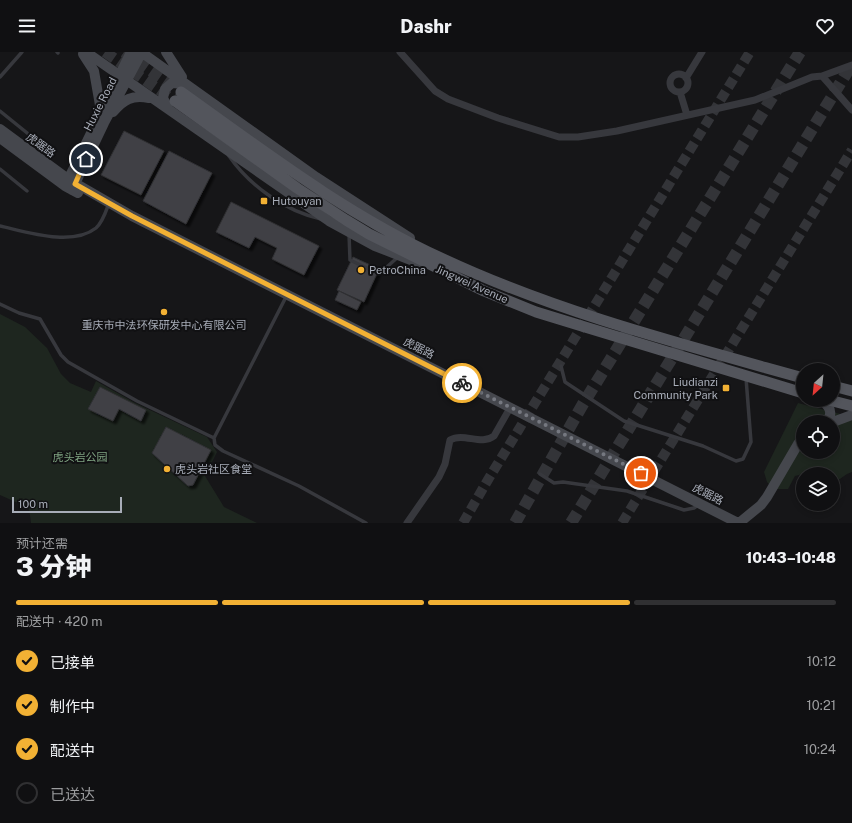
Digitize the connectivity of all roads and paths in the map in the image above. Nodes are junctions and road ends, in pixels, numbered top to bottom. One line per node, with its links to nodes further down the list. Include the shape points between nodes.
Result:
1 (22, 52): 11 (lane)
2 (82, 52): 19 (street, via 94,71)
3 (86, 52): 12 (street)
4 (131, 52): 12 (street, Huxie Road)
5 (142, 52): 12 (street, Huxie Road); 15 (street)
6 (166, 52): 15 (street)
7 (400, 52): 20 (street, via 435,91 448,99 559,137 609,132)
8 (702, 52): 13 (street)
9 (852, 65): 10 (street)
10 (822, 76): 17 (street); 20 (street, via 812,77 755,100)
11 (0, 77)
12 (122, 78): 16 (street); 19 (street, Huxie Road); 21 (street, Huxie Road)
13 (686, 78): 14 (street, via 687,88); 14 (street, via 678,75 672,80 672,88)
14 (680, 92): 20 (street)
15 (178, 97): 16 (street); 30 (street, via 224,149); 32 (main road, Jingwei Avenue, via 297,188 346,220); 36 (main road, Jingwei Avenue, via 301,179 440,258 553,304)
16 (152, 98): 21 (street, via 130,98 119,105)
17 (852, 110)
18 (0, 111): 24 (lane)
19 (101, 111): 26 (street, Huxie Road)
20 (687, 115)
21 (104, 123): 26 (street, Huxie Road)
22 (0, 129): 26 (street, 虎踞路)
23 (0, 138): 26 (street, 虎踞路)
24 (42, 145)
25 (0, 169): 27 (lane)
26 (70, 185): 28 (street, 虎踞路)
27 (27, 191)
28 (109, 205): 29 (lane, via 97,227 68,237 53,238); 33 (street, 虎踞路)
29 (0, 226)
30 (349, 233): 31 (street); 31 (lane, via 350,260 373,272 379,274)
31 (399, 256): 32 (street)
32 (444, 272): 37 (main road, Jingwei Avenue, via 536,312)
33 (287, 294): 43 (street, 虎踞路); 46 (lane)
34 (0, 304): 46 (lane, via 40,319 61,355 68,362 136,401)
35 (561, 366): 37 (lane, via 565,382 624,421 704,446 736,461 743,459 752,442)
36 (796, 376)
37 (746, 377): 39 (main road, Jingwei Avenue)
38 (840, 388): 40 (main road)
39 (796, 391)
40 (852, 392)
41 (840, 403): 42 (main road)
42 (852, 406)
43 (510, 408): 49 (street, 虎踞路); 51 (street, via 490,439 460,437 450,440 445,464 439,477)
44 (852, 415): 45 (street)
45 (840, 419)
46 (214, 438): 50 (lane, via 218,448 299,486)
47 (796, 447): 52 (street, via 764,501)
48 (540, 474): 49 (lane, via 554,484 563,482 627,491 684,510 694,508)
49 (700, 503): 52 (street, 虎踞路)
50 (366, 523)
51 (407, 523)
52 (738, 523)

